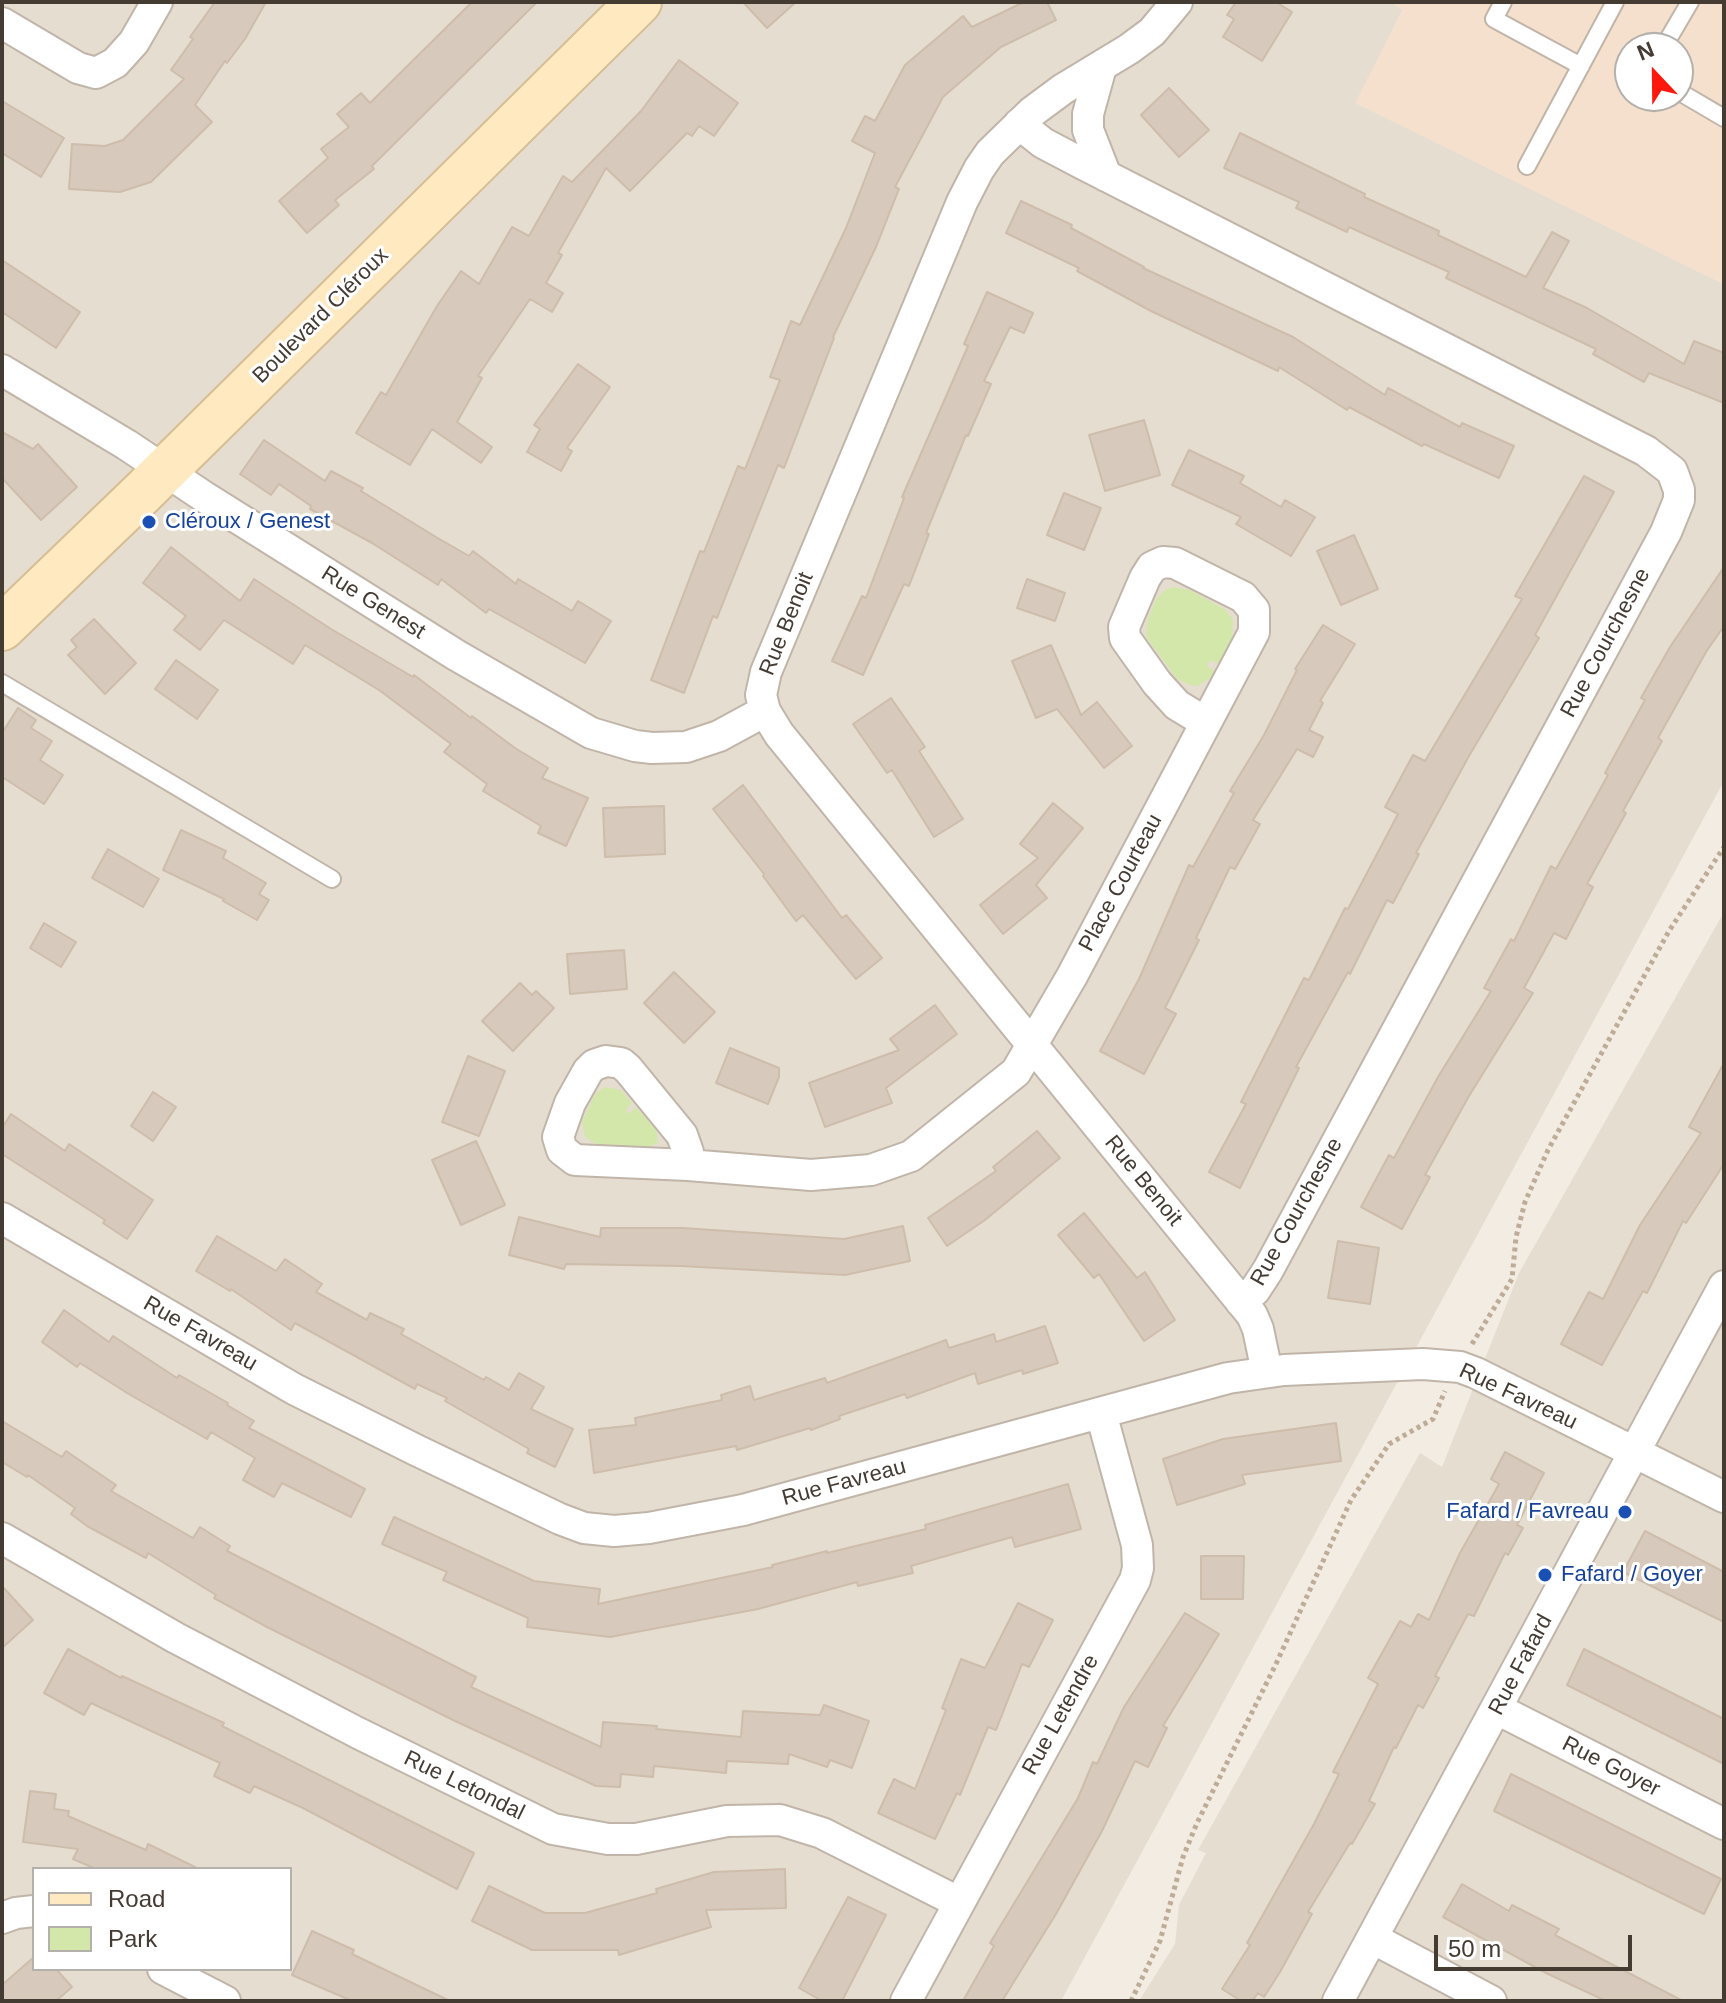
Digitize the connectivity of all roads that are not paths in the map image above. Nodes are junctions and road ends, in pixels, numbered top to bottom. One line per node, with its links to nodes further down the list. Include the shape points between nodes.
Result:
1 (157, 2): 7 (street, via 134,42 115,63 96,73 78,68)
2 (639, 2): 17 (street, Boulevard Cléroux)
3 (1177, 2): 10 (street, Rue Benoit, via 1152,32)
4 (1503, 2): 9 (lane, via 1494,19)
5 (1615, 2): 9 (lane)
6 (1690, 2): 8 (lane)
7 (2, 23)
8 (1672, 32)
9 (1581, 66): 14 (lane)
10 (1101, 67): 13 (street, Rue Benoit); 15 (street, via 1088,130)
11 (1694, 100): 12 (lane)
12 (1724, 118)
13 (1019, 124): 15 (street, Rue Courchesne); 20 (street, Rue Benoit, via 990,153 962,202 766,672 761,695)
14 (1527, 166)
15 (1106, 176): 27 (street, Rue Courchesne, via 1646,451 1672,471 1679,490 1666,532 1480,877 1268,1270)
16 (2, 370): 17 (street, Rue Genest)
17 (165, 469): 18 (street, Boulevard Cléroux); 20 (street, Rue Genest, via 456,655 605,738 652,748 686,747)
18 (2, 628)
19 (2, 683): 22 (lane)
20 (765, 711): 23 (street, Rue Benoit)
21 (1205, 722): 21 (street, Place Courteau, via 1251,641 1254,610 1234,591 1163,562 1145,578 1124,627 1125,638 1177,705); 23 (street, Place Courteau)
22 (332, 879)
23 (1033, 1043): 24 (street, Place Courteau, via 1008,1079 930,1143 888,1166 811,1175); 27 (street, Rue Benoit)
24 (688, 1165): 24 (street, Place Courteau, via 682,1135 628,1069 606,1061 594,1065 560,1129 559,1144 567,1155 595,1162)
25 (2, 1218): 29 (street, Rue Favreau, via 294,1389 584,1528 649,1528 743,1510)
26 (1724, 1286): 30 (street, Rue Fafard)
27 (1241, 1302): 28 (street, Rue Courchesne, via 1256,1321)
28 (1267, 1372): 29 (street, Rue Favreau); 30 (street, Rue Favreau, via 1460,1367)
29 (1101, 1413): 35 (street, Rue Letendre, via 1137,1545 1135,1580)
30 (1633, 1452): 31 (street, Rue Favreau); 33 (street, Rue Fafard)
31 (1724, 1497)
32 (2, 1538): 35 (street, Rue Letondal, via 176,1638 553,1829 636,1839 727,1821 780,1820 822,1833)
33 (1497, 1709): 34 (street, Rue Goyer); 38 (street, Rue Fafard)
34 (1724, 1824)
35 (958, 1902): 41 (street, Rue Letendre)
36 (32, 1911): 37 (street)
37 (2, 1918)
38 (1372, 1938): 42 (street, Rue Fafard); 43 (street)
39 (167, 1971): 40 (street)
40 (225, 2001)
41 (906, 2001)
42 (1338, 2001)
43 (1491, 2001)

